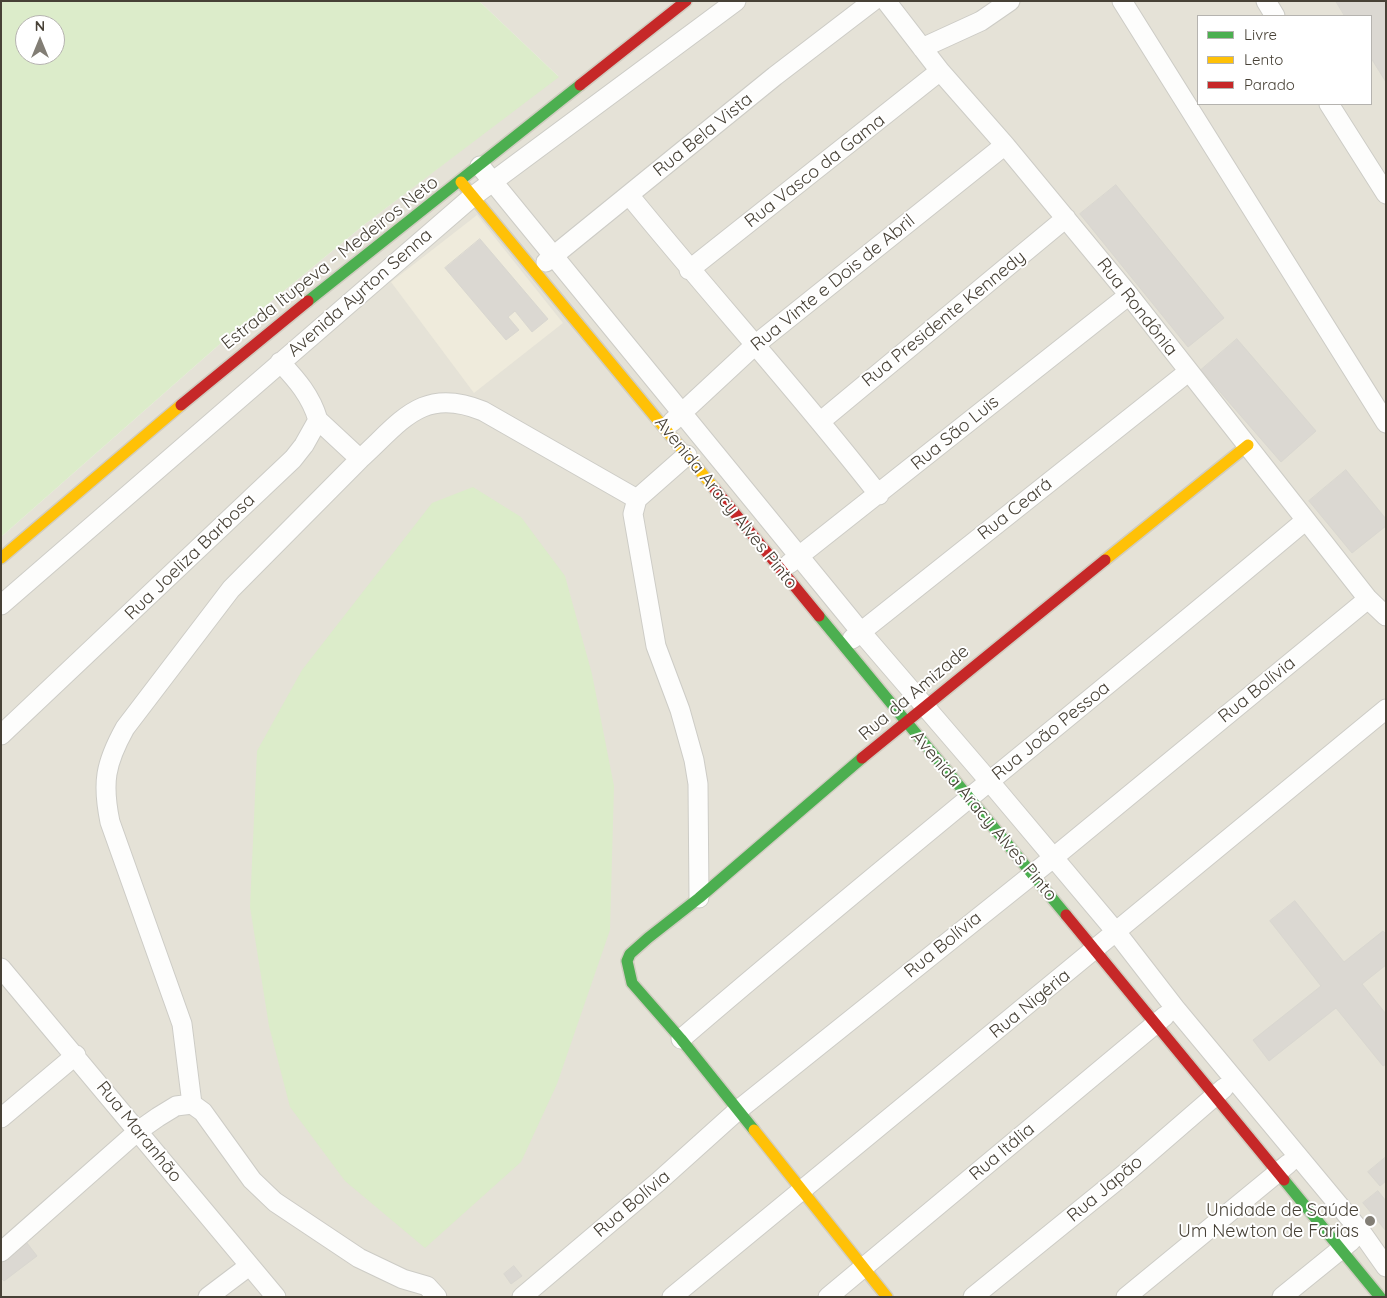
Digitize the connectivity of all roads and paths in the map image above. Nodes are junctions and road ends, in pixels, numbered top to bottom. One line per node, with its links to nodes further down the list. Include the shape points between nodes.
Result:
1 (686, 1): 13 (street, Estrada Itupeva - Medeiros Neto)
2 (736, 1): 14 (street, Avenida Ayrton Senna)
3 (873, 1): 17 (street, Rua Bela Vista)
4 (886, 1): 9 (street, Rua Rondônia)
5 (1010, 1): 9 (street, via 981,21)
6 (1122, 1): 30 (street)
7 (1266, 1): 8 (street)
8 (1274, 15)
9 (922, 48): 10 (street, Rua Rondônia)
10 (940, 71): 12 (street, Rua Rondônia); 21 (street, Rua Vasco da Gama)
11 (1330, 105): 16 (street)
12 (1005, 145): 19 (street, Rua Rondônia); 24 (street, Rua Vinte e Dois de Abril)
13 (480, 166): 14 (street, Avenida Aracy Alves Pinto); 15 (street, Estrada Itupeva - Medeiros Neto)
14 (494, 180): 18 (street, Avenida Ayrton Senna); 20 (street, Avenida Aracy Alves Pinto)
15 (461, 182): 18 (street, Avenida Aracy Alves Pinto); 39 (street, Estrada Itupeva - Medeiros Neto, via 253,344)
16 (1386, 194)
17 (629, 195): 20 (street, Rua Bela Vista); 21 (street)
18 (472, 197): 22 (street, Avenida Aracy Alves Pinto); 25 (street, Avenida Ayrton Senna)
19 (1066, 218): 23 (street, Rua Rondônia); 29 (street, Rua Presidente Kennedy)
20 (554, 254): 22 (street, Rua Bela Vista); 27 (street, Avenida Aracy Alves Pinto)
21 (689, 270): 24 (street)
22 (536, 272): 31 (street, Avenida Aracy Alves Pinto)
23 (1129, 295): 26 (street, Rua Rondônia); 35 (street, Rua São Luis)
24 (755, 344): 27 (street, Rua Vinte e Dois de Abril); 29 (street)
25 (280, 362): 28 (street, via 313,403); 42 (street, Avenida Ayrton Senna)
26 (1188, 372): 32 (street, Rua Rondônia); 44 (street, Rua Ceará)
27 (681, 412): 31 (street, Rua Vinte e Dois de Abril); 38 (street, Avenida Aracy Alves Pinto)
28 (318, 420): 34 (street); 49 (street, Rua Joeliza Barbosa, via 293,459)
29 (821, 420): 35 (street)
30 (1386, 424)
31 (666, 428): 33 (street, Avenida Aracy Alves Pinto)
32 (1248, 446): 37 (street, Rua Rondônia); 46 (street, Rua da Amizade)
33 (687, 455): 36 (street); 40 (street, Avenida Aracy Alves Pinto)
34 (360, 460): 36 (street, via 415,410 428,403 464,403); 65 (street, via 231,589 125,728 106,772 104,794 110,822 182,1024)
35 (879, 495): 38 (street, Rua São Luis)
36 (637, 499): 54 (street, via 633,514 634,531 656,646 680,710 698,784)
37 (1306, 520): 41 (street, Rua Rondônia); 50 (street, Rua João Pessoa)
38 (799, 556): 40 (street, Rua São Luis); 44 (street, Avenida Aracy Alves Pinto)
39 (1, 558)
40 (781, 571): 45 (street, Avenida Aracy Alves Pinto)
41 (1368, 599): 43 (street, Rua Rondônia); 52 (street, Rua Bolívia)
42 (1, 605)
43 (1386, 616)
44 (860, 632): 45 (street, Rua Ceará); 46 (street, Avenida Aracy Alves Pinto)
45 (843, 646): 48 (street, Avenida Aracy Alves Pinto)
46 (925, 704): 48 (street, Rua da Amizade); 50 (street, Avenida Aracy Alves Pinto)
47 (1386, 709): 55 (street, Rua Nigéria)
48 (904, 721): 51 (street, Avenida Aracy Alves Pinto); 54 (street, Rua da Amizade)
49 (1, 736)
50 (990, 782): 51 (street, Rua João Pessoa); 52 (street, Avenida Aracy Alves Pinto)
51 (969, 799): 53 (street, Avenida Aracy Alves Pinto); 61 (street, Rua João Pessoa, via 813,925)
52 (1053, 858): 53 (street, Rua Bolívia); 55 (street, Avenida Aracy Alves Pinto)
53 (1032, 873): 56 (street, Avenida Aracy Alves Pinto); 66 (street, Rua Bolívia)
54 (699, 898): 61 (street, Rua da Amizade, via 630,954 627,961 632,983)
55 (1117, 933): 56 (street, Rua Nigéria); 59 (street, Avenida Aracy Alves Pinto)
56 (1095, 950): 60 (street, Avenida Aracy Alves Pinto); 71 (street, Rua Nigéria)
57 (1, 968): 58 (street, Rua Maranhão)
58 (7, 989): 62 (street, Rua Maranhão)
59 (1175, 1008): 60 (street, Rua Itália); 63 (street, Avenida Aracy Alves Pinto)
60 (1154, 1024): 64 (street, Avenida Aracy Alves Pinto); 77 (street, Rua Itália)
61 (681, 1039): 66 (street)
62 (76, 1055): 67 (street); 68 (street, Rua Maranhão)
63 (1235, 1079): 64 (street, Rua Japão); 69 (street, Avenida Aracy Alves Pinto)
64 (1215, 1096): 70 (street, Avenida Aracy Alves Pinto); 85 (street, Rua Japão)
65 (192, 1104): 68 (street, via 176,1106); 80 (street, via 203,1112 252,1180 275,1202 359,1258 403,1279 427,1286)
66 (737, 1112): 71 (street); 81 (street, Rua Bolívia)
67 (1, 1118)
68 (138, 1131): 74 (street); 75 (street, Rua Maranhão)
69 (1298, 1156): 70 (street); 72 (street, Avenida Aracy Alves Pinto)
70 (1278, 1172): 73 (street, Avenida Aracy Alves Pinto); 86 (street)
71 (803, 1189): 77 (street); 82 (street, Rua Nigéria)
72 (1362, 1233): 73 (street); 76 (street, Avenida Aracy Alves Pinto)
73 (1341, 1248): 87 (street); 88 (street, Avenida Aracy Alves Pinto)
74 (1, 1252)
75 (249, 1266): 78 (street); 79 (street, Rua Maranhão)
76 (1386, 1267)
77 (863, 1268): 83 (street, Rua Itália); 84 (street)
78 (208, 1297)
79 (276, 1297)
80 (437, 1297)
81 (522, 1297)
82 (672, 1297)
83 (828, 1297)
84 (887, 1297)
85 (974, 1297)
86 (1126, 1297)
87 (1282, 1297)
88 (1380, 1297)

